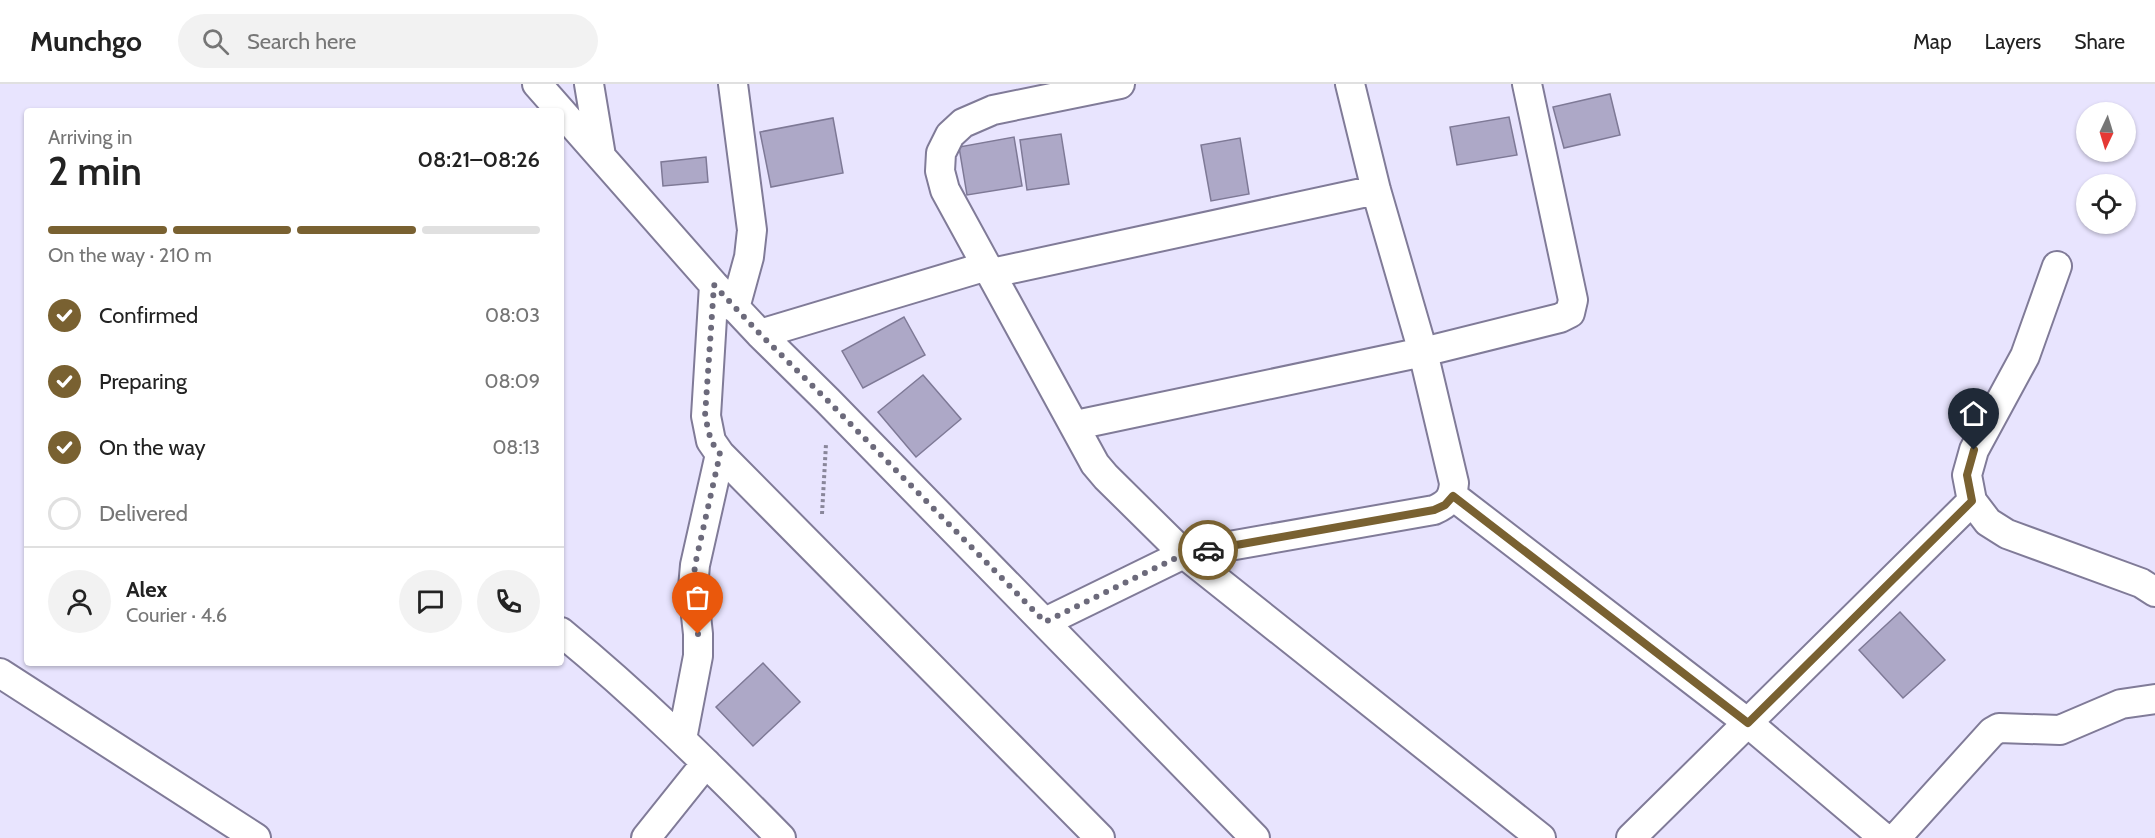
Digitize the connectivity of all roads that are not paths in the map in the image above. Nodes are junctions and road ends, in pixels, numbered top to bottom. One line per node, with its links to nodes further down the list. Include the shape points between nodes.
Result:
1 (537, 84): 7 (street)
2 (589, 84): 9 (street)
3 (733, 84): 14 (street, via 752,230)
4 (1120, 84): 12 (street, via 993,110 963,123 950,135 941,153 945,190)
5 (1350, 84): 10 (street)
6 (1527, 84): 16 (street, via 1573,300 1570,313)
7 (558, 108)
8 (564, 114): 9 (street)
9 (601, 156): 13 (street)
10 (1376, 190): 12 (street); 16 (street)
11 (2057, 266): 20 (street, via 2025,356 1974,450 1967,475)
12 (989, 270): 15 (street); 17 (street)
13 (714, 285): 14 (street); 18 (street, via 705,416 711,441)
14 (735, 308): 15 (street)
15 (760, 334): 23 (street)
16 (1423, 352): 17 (street); 19 (street, via 1454,483)
17 (1076, 425): 21 (street, via 1095,464)
18 (720, 454): 28 (street, via 695,565 698,656); 33 (street)
19 (1453, 496): 21 (street, via 1434,510); 27 (street)
20 (1972, 501): 22 (street, via 1988,522 2007,534 2141,583); 27 (street)
21 (1184, 554): 23 (street); 35 (street)
22 (2155, 592)
23 (1045, 622): 34 (street)
24 (564, 635): 28 (street)
25 (3, 683): 30 (street)
26 (2155, 699): 38 (street, via 2121,705 2060,730 2000,728 1992,732)
27 (1748, 723): 36 (street); 37 (street)
28 (682, 739): 29 (street)
29 (706, 763): 31 (street); 32 (street)
30 (256, 838)
31 (646, 838)
32 (781, 838)
33 (1100, 838)
34 (1255, 838)
35 (1541, 838)
36 (1631, 838)
37 (1884, 838)
38 (1896, 838)

